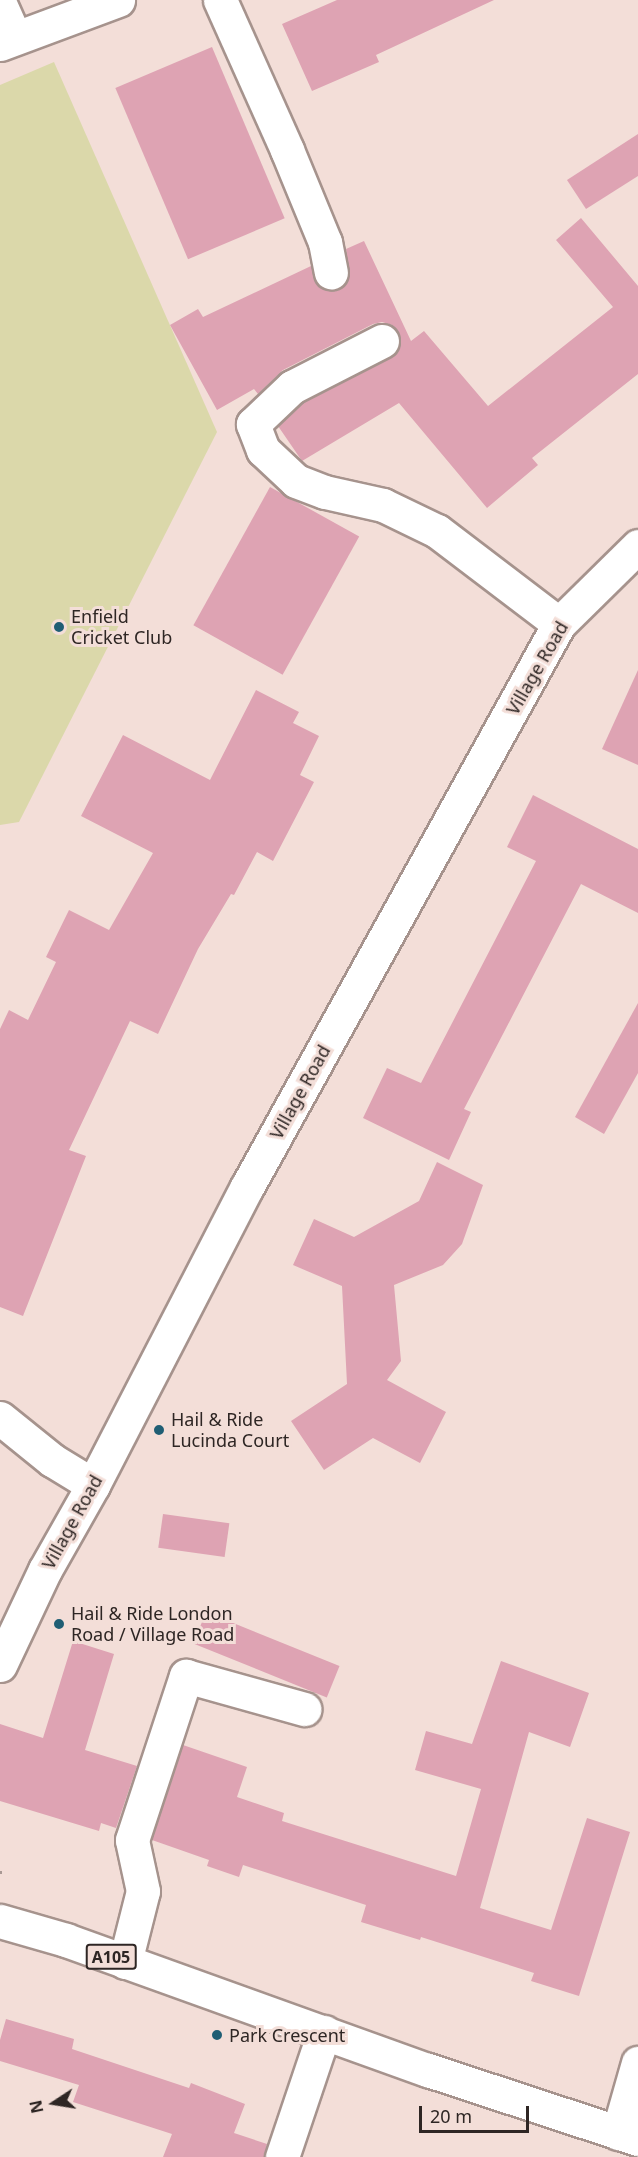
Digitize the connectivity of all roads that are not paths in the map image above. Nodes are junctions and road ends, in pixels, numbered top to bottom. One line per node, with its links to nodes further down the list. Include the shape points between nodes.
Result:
1 (118, 0): 4 (street)
2 (220, 0): 5 (street, via 325,242)
3 (0, 4): 4 (street)
4 (7, 41)
5 (331, 272)
6 (382, 341): 8 (street, via 292,387 253,424 263,450 296,481 383,506 437,531)
7 (638, 546): 8 (street, Village Road)
8 (559, 624): 10 (street, Village Road, via 247,1187)
9 (0, 1418): 10 (street, via 52,1460)
10 (93, 1485): 11 (street, Village Road, via 45,1570)
11 (0, 1665)
12 (304, 1709): 14 (street, via 186,1676 132,1840 143,1891)
13 (0, 1921): 14 (street, A105)
14 (125, 1962): 15 (street, A105)
15 (324, 2032): 17 (street, A105); 18 (street)
16 (637, 2067): 17 (street)
17 (628, 2136)
18 (282, 2157)

